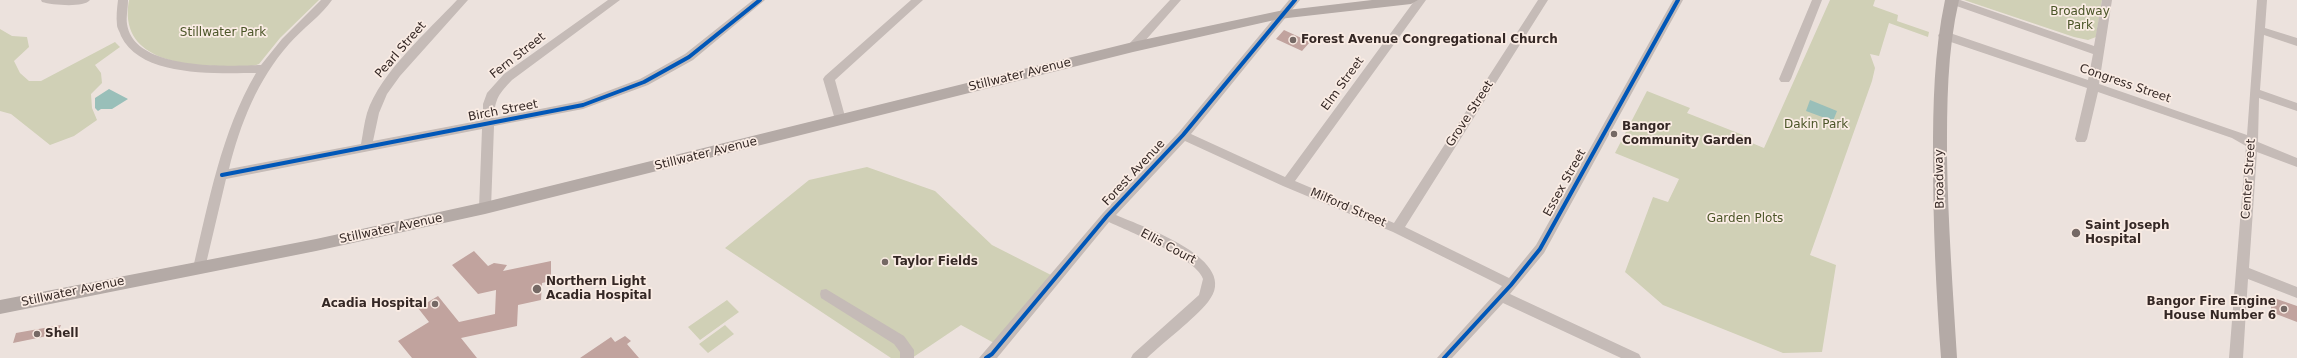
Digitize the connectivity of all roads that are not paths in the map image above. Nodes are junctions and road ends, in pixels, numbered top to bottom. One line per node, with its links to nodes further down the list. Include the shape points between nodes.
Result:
1 (46, 0): 2 (street)
2 (85, 0)
3 (123, 0): 25 (street, via 119,15 126,38 143,53 158,61 200,69)
4 (327, 0): 25 (street, via 295,32)
5 (463, 0): 35 (street, Pearl Street, via 396,73 382,93 373,113)
6 (615, 0): 31 (street, Fern Street, via 508,77 493,94 489,104)
7 (760, 0): 31 (street, Birch Street, via 689,57 644,82 583,105)
8 (918, 0): 30 (street, via 829,80)
9 (1176, 0): 23 (street)
10 (1295, 0): 19 (street, Forest Avenue)
11 (1411, 0): 19 (main road, Stillwater Avenue)
12 (1421, 0): 38 (street, Elm Street)
13 (1543, 0): 41 (street, Grove Street)
14 (1678, 0): 44 (street, Essex Street, via 1540,249)
15 (1817, 0): 26 (street)
16 (1951, 0): 21 (main road, Broadway); 24 (street)
17 (2107, 0): 24 (street)
18 (2262, 0): 20 (street, Center Street)
19 (1283, 14): 23 (main road, Stillwater Avenue); 32 (street, Forest Avenue)
20 (2260, 30): 22 (street); 28 (street, Center Street)
21 (1943, 35): 27 (street, Congress Street); 54 (main road, Broadway, via 1940,176 1942,260)
22 (2297, 42)
23 (1133, 47): 30 (main road, Stillwater Avenue)
24 (2097, 50): 27 (street)
25 (264, 69): 37 (street, via 230,142)
26 (1785, 79)
27 (2093, 87): 33 (street); 34 (street, Congress Street, via 2236,135)
28 (2254, 92): 29 (street); 34 (street, Center Street)
29 (2297, 106)
30 (840, 120): 39 (main road, Stillwater Avenue)
31 (488, 124): 35 (street, Birch Street); 39 (street, Fern Street)
32 (1183, 135): 38 (street, Milford Street); 40 (street, Forest Avenue)
33 (2081, 139)
34 (2252, 144): 36 (street, Congress Street); 43 (street, Center Street)
35 (366, 147): 37 (street, Birch Street)
36 (2297, 163)
37 (222, 174): 42 (street)
38 (1287, 183): 41 (street, Milford Street)
39 (485, 208): 42 (main road, Stillwater Avenue)
40 (1107, 216): 50 (street, Forest Avenue); 51 (street, Ellis Court, via 1196,260 1208,272 1210,285 1204,298)
41 (1397, 229): 44 (street, Milford Street)
42 (199, 268): 48 (main road, Stillwater Avenue)
43 (2242, 272): 45 (street); 55 (street, Center Street)
44 (1511, 285): 47 (street, Essex Street)
45 (2297, 293)
46 (826, 294): 49 (street, via 899,340 907,350)
47 (1501, 296): 52 (street, Essex Street); 53 (street)
48 (0, 307)
49 (907, 358)
50 (986, 358)
51 (1138, 358)
52 (1444, 358)
53 (1634, 358)
54 (1949, 358)
55 (2236, 358)

